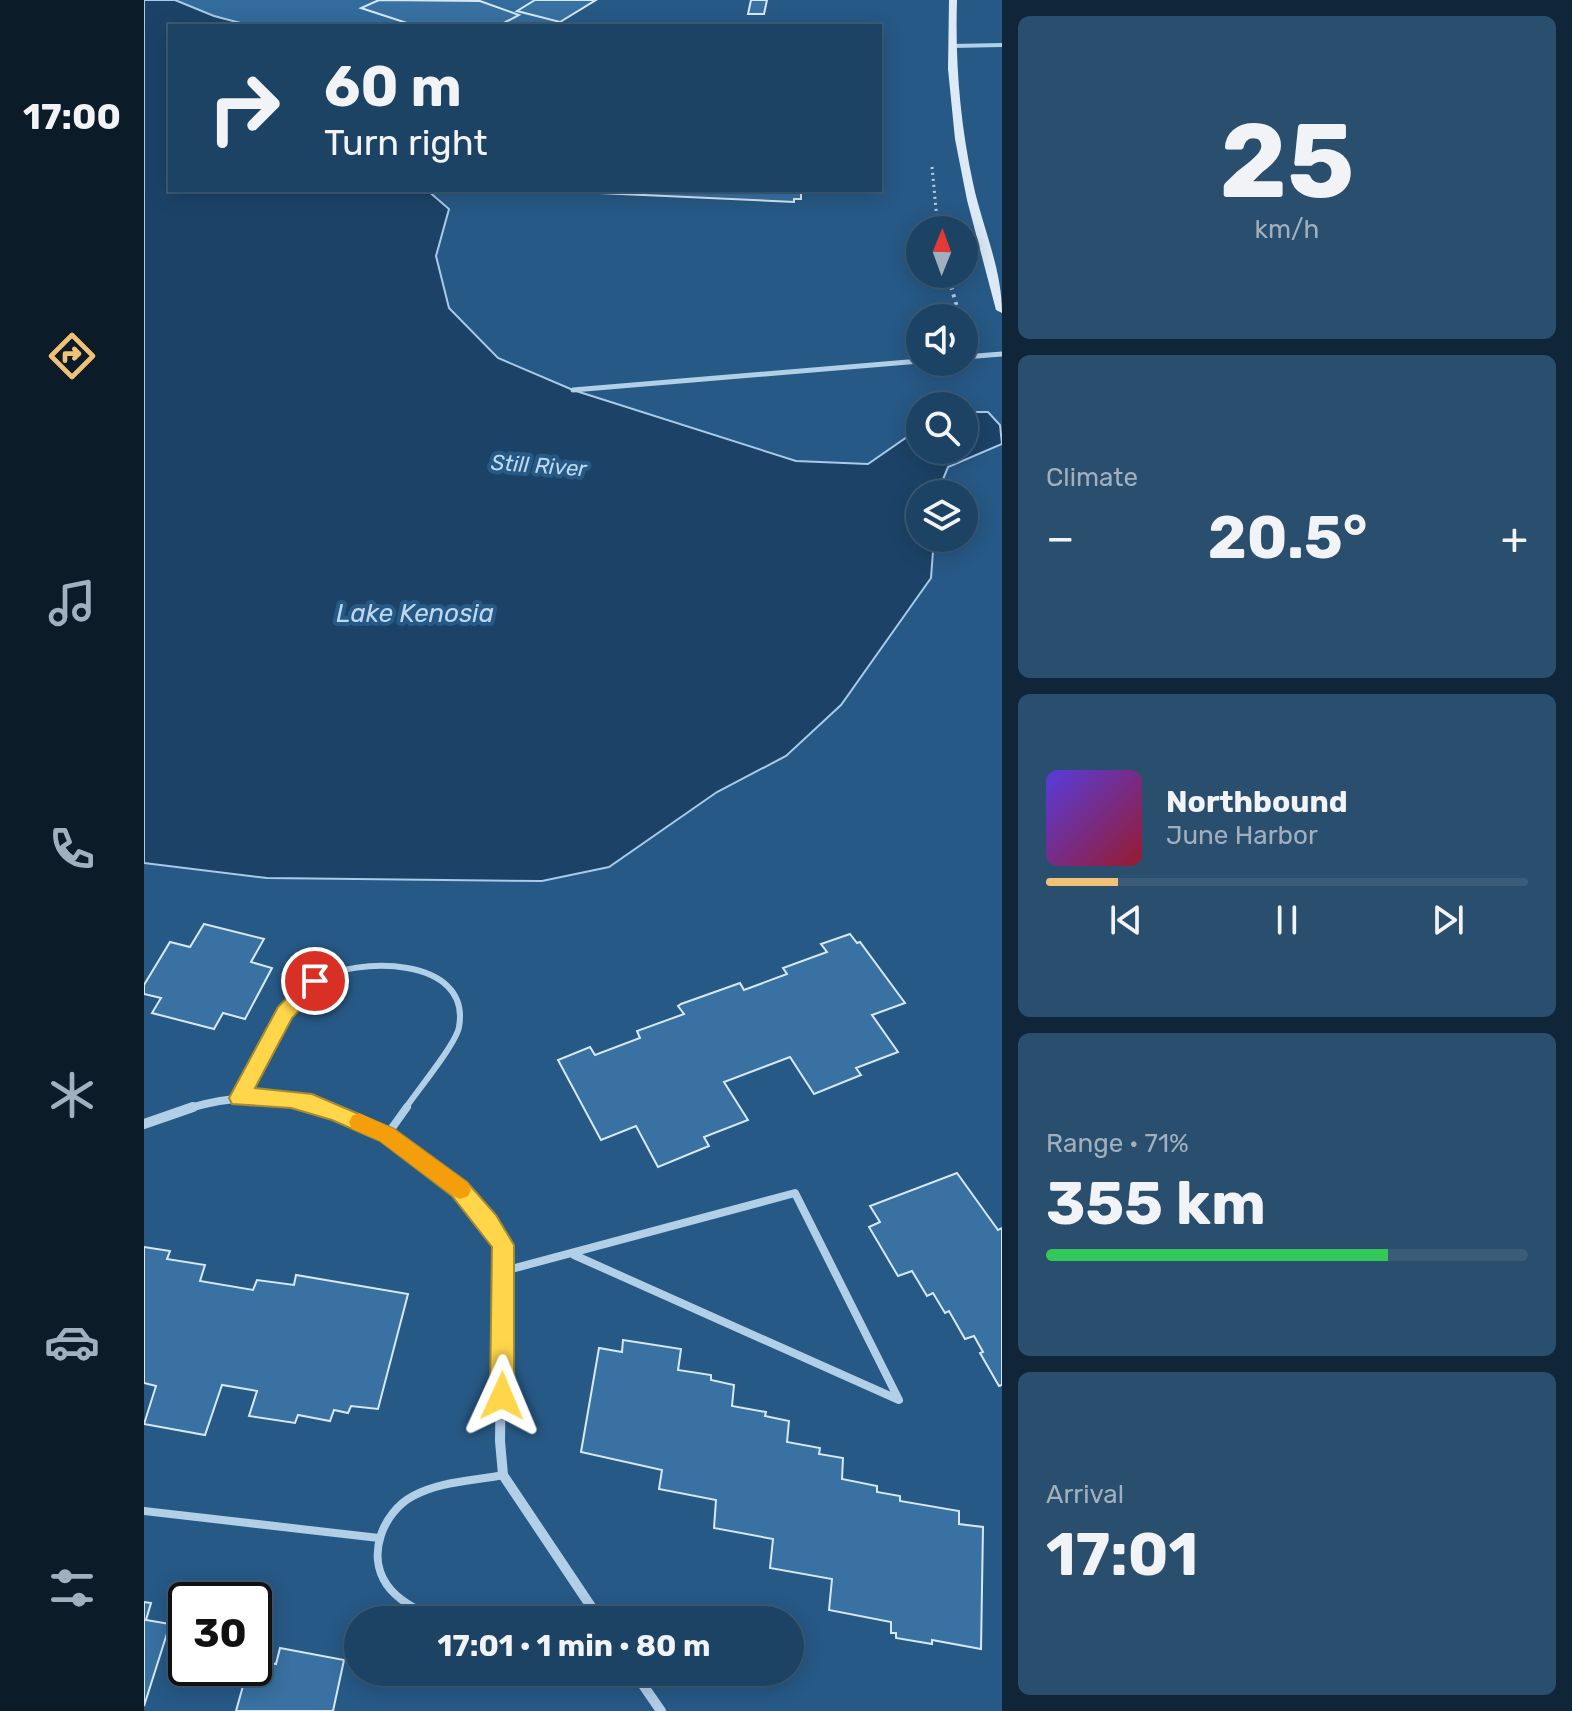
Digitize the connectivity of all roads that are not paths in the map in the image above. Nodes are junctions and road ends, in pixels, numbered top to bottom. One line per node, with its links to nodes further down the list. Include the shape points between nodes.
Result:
1 (953, 0): 3 (street)
2 (1002, 45): 3 (lane)
3 (952, 46): 4 (street, via 968,186)
4 (1002, 310)
5 (1002, 354): 6 (lane)
6 (978, 356)
7 (906, 362): 8 (lane)
8 (573, 390)
9 (239, 1098): 10 (street); 11 (street, via 270,1096 312,1103); 11 (lane, via 285,1012 315,981 374,965 436,975 451,986 458,1001 458,1032)
10 (144, 1124)
11 (387, 1135): 13 (street, via 460,1189 489,1222 503,1245)
12 (574, 1255): 12 (lane, via 795,1193 899,1400 588,1261); 13 (lane)
13 (504, 1271): 14 (street)
14 (503, 1475): 16 (lane, via 415,1495 399,1505); 18 (street)
15 (144, 1511): 16 (lane)
16 (379, 1538): 17 (lane, via 379,1567 386,1585)
17 (412, 1606)
18 (591, 1606)
19 (644, 1686): 20 (street)
20 (661, 1711)

